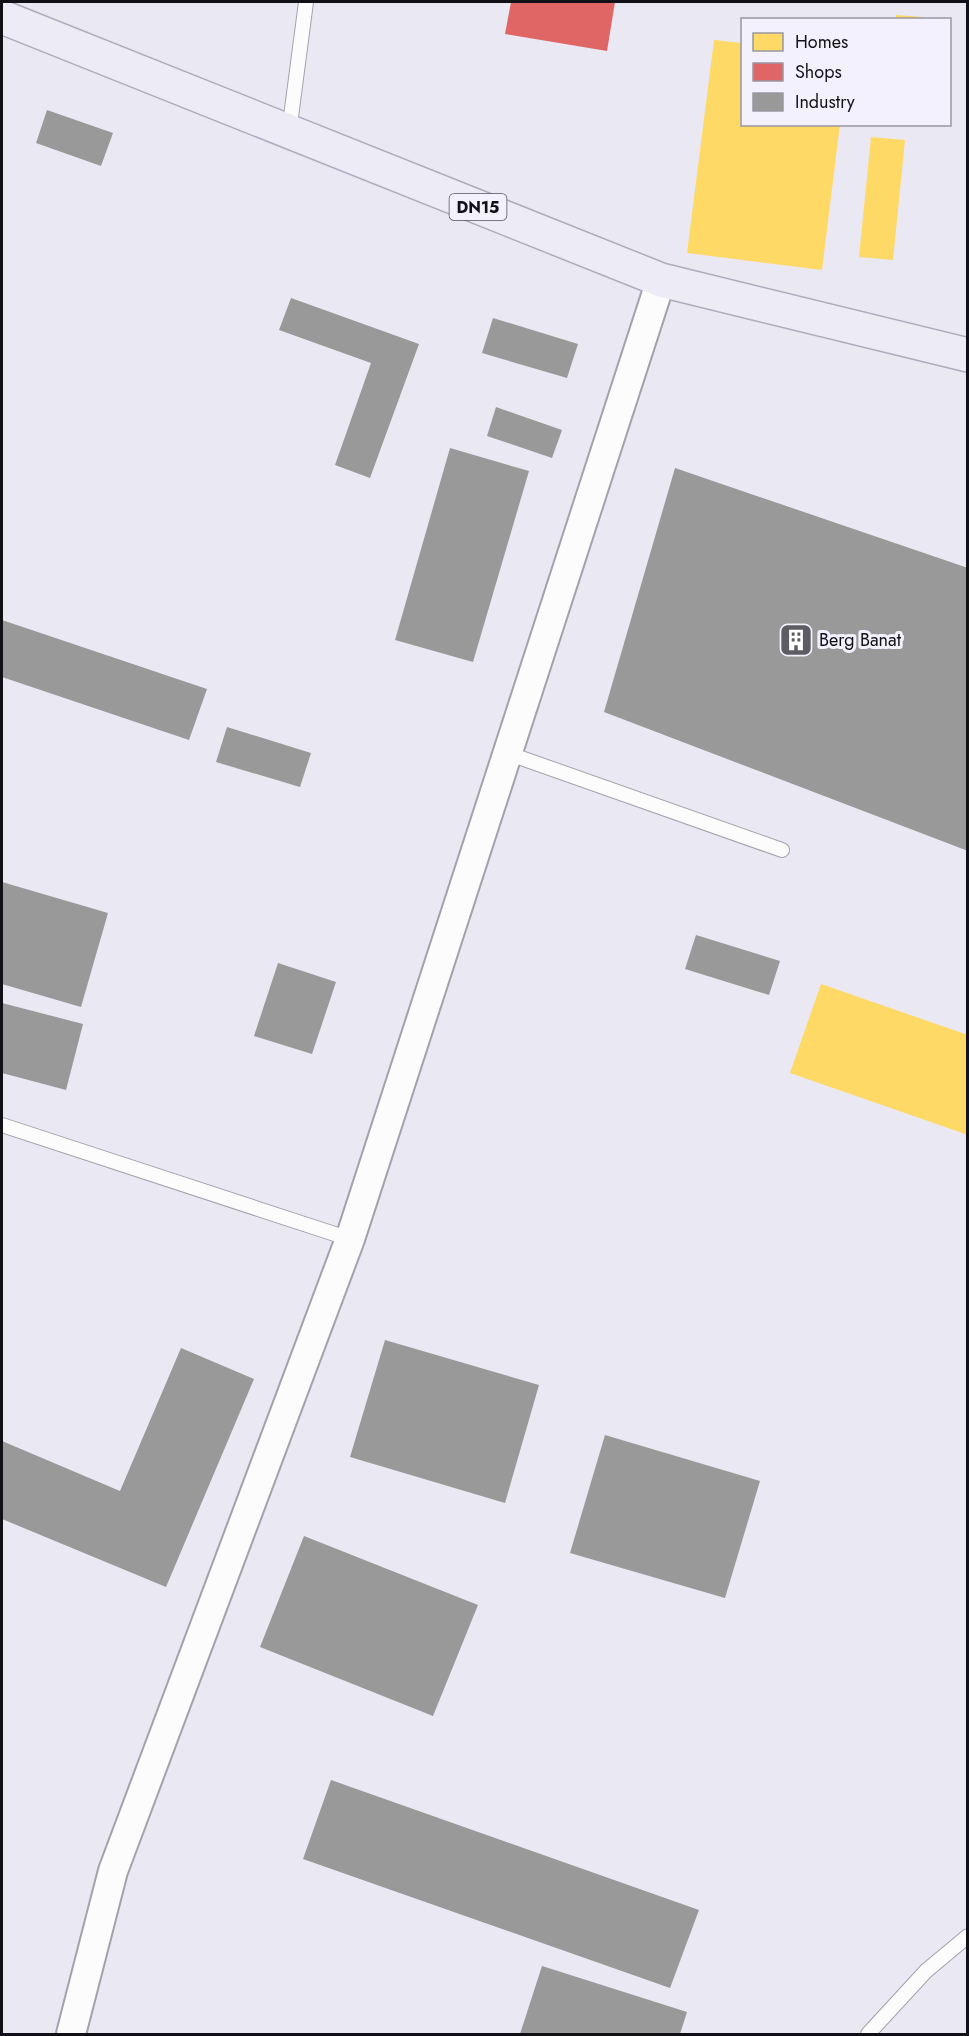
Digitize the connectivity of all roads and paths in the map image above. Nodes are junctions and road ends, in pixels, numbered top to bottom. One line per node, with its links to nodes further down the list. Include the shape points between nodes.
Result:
1 (306, 2): 3 (lane)
2 (2, 17): 3 (main road, DN15)
3 (289, 132): 4 (main road, DN15)
4 (661, 280): 5 (main road, DN15); 6 (street)
5 (968, 355)
6 (507, 753): 7 (lane); 9 (street)
7 (782, 850)
8 (2, 1125): 9 (lane)
9 (350, 1239): 11 (street, via 113,1871)
10 (968, 1936): 12 (lane, via 926,1971)
11 (71, 2034)
12 (868, 2034)

